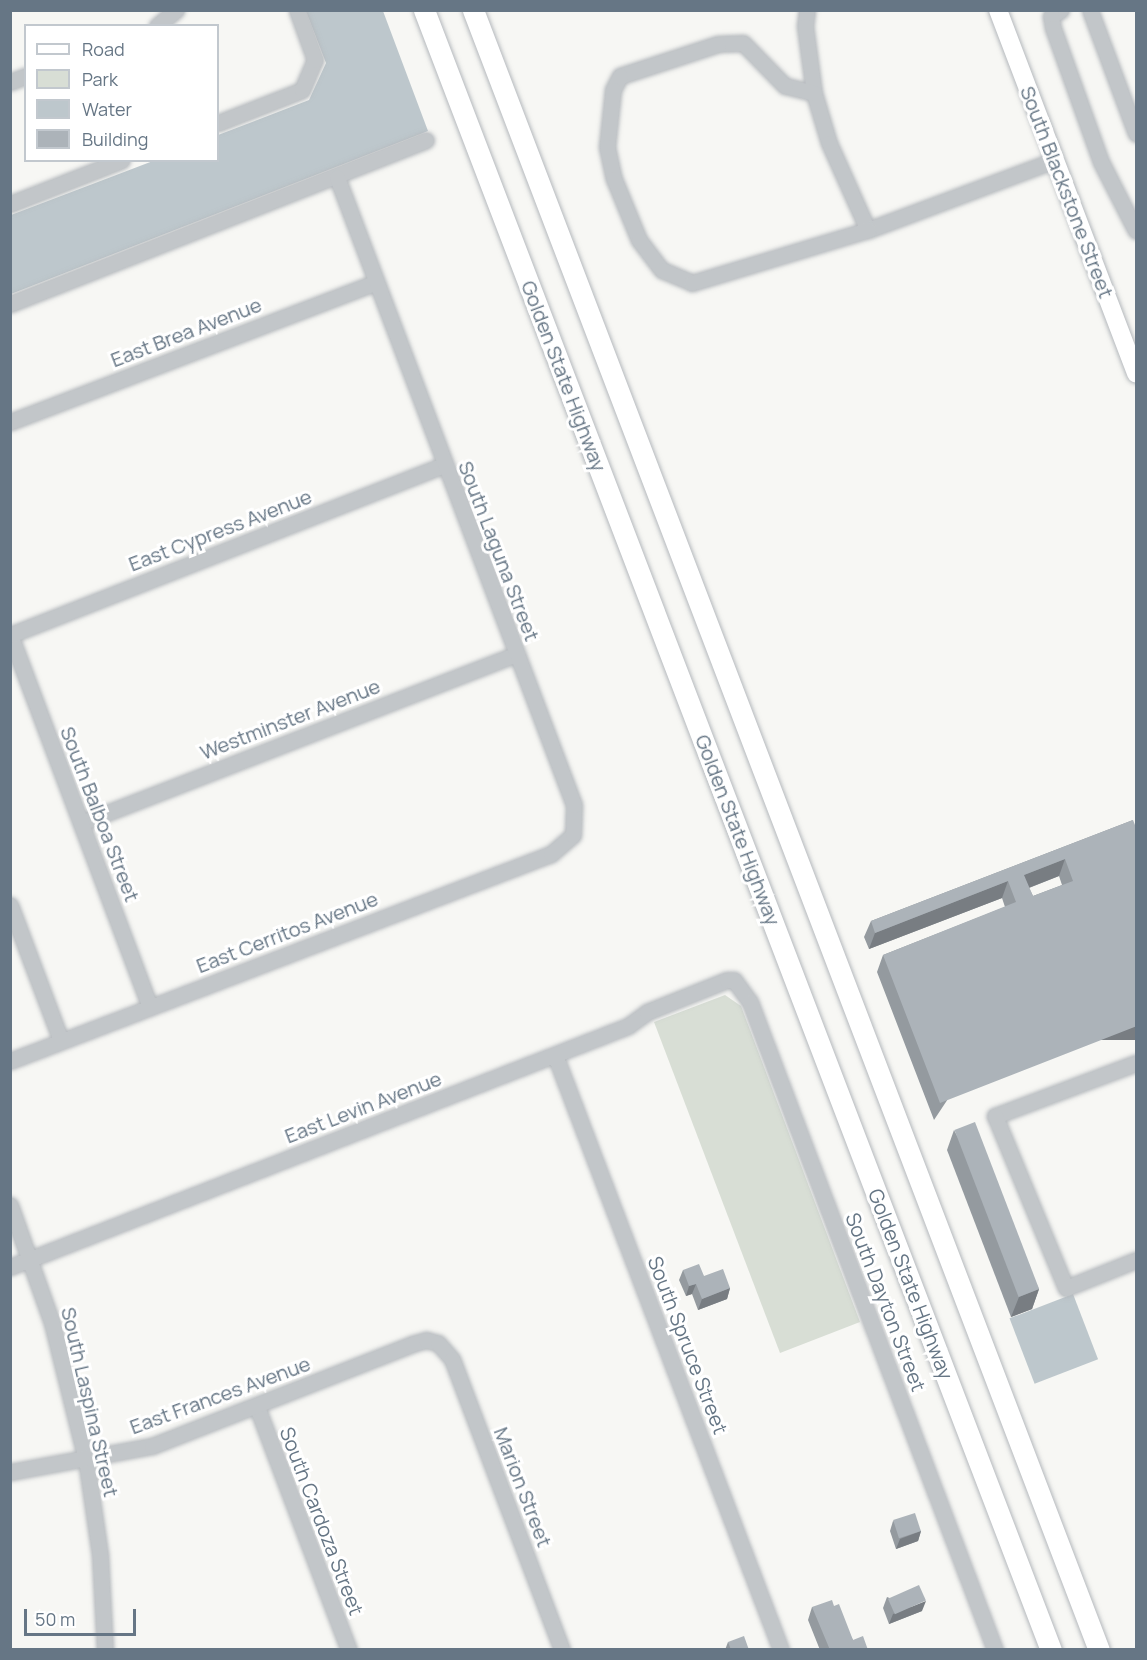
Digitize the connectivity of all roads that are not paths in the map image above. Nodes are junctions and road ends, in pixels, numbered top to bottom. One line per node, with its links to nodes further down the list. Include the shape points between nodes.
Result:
1 (297, 10): 11 (street, via 315,60 302,90)
2 (424, 10): 50 (highway, Golden State Highway)
3 (473, 10): 44 (highway)
4 (807, 10): 10 (street, via 805,26)
5 (998, 10): 14 (main road, South Blackstone Street)
6 (1090, 10): 12 (street)
7 (176, 11): 9 (street)
8 (1059, 11): 19 (street, via 1051,16 1053,28 1101,162)
9 (160, 24)
10 (814, 93): 18 (street, via 829,143); 18 (street, via 785,86 743,43 718,44 620,76 613,90 607,147 614,179 639,240 662,270 692,283)
11 (219, 123)
12 (1137, 134)
13 (426, 141): 16 (street)
14 (1055, 160): 18 (street); 22 (main road, South Blackstone Street)
15 (117, 162): 17 (street)
16 (337, 177): 20 (street, South Laguna Street); 21 (street)
17 (10, 204)
18 (868, 230)
19 (1137, 231)
20 (376, 282): 23 (street, East Brea Avenue); 24 (street, South Laguna Street)
21 (10, 304)
22 (1136, 371)
23 (10, 422)
24 (444, 465): 25 (street, East Cypress Avenue); 26 (street, South Laguna Street)
25 (10, 634): 27 (street, South Balboa Street)
26 (515, 655): 27 (street, Westminster Avenue); 28 (street, South Laguna Street, via 574,806)
27 (81, 823): 31 (street, South Balboa Street)
28 (573, 835): 31 (street, East Cerritos Avenue, via 550,854)
29 (10, 905): 32 (street)
30 (727, 980): 33 (street, East Levin Avenue); 49 (street, South Dayton Street, via 740,985 750,1002)
31 (150, 1007): 32 (street, East Cerritos Avenue)
32 (62, 1041): 34 (street, East Cerritos Avenue)
33 (555, 1055): 37 (street, East Levin Avenue); 48 (street, South Spruce Street)
34 (10, 1061)
35 (1137, 1063): 38 (street, via 995,1116 1066,1288)
36 (10, 1205): 37 (street, South Laspina Street)
37 (31, 1259): 39 (street, East Levin Avenue); 42 (street, South Laspina Street, via 63,1364)
38 (1137, 1260)
39 (10, 1267)
40 (438, 1342): 41 (street, East Frances Avenue, via 412,1344); 47 (street, Marion Street, via 452,1359)
41 (257, 1407): 42 (street, East Frances Avenue, via 152,1446); 46 (street, South Cardoza Street)
42 (86, 1459): 43 (street, East Frances Avenue); 45 (street, South Laspina Street, via 100,1555)
43 (10, 1472)
44 (1100, 1646)
45 (105, 1650)
46 (349, 1650)
47 (562, 1650)
48 (781, 1650)
49 (994, 1650)
50 (1051, 1650)

